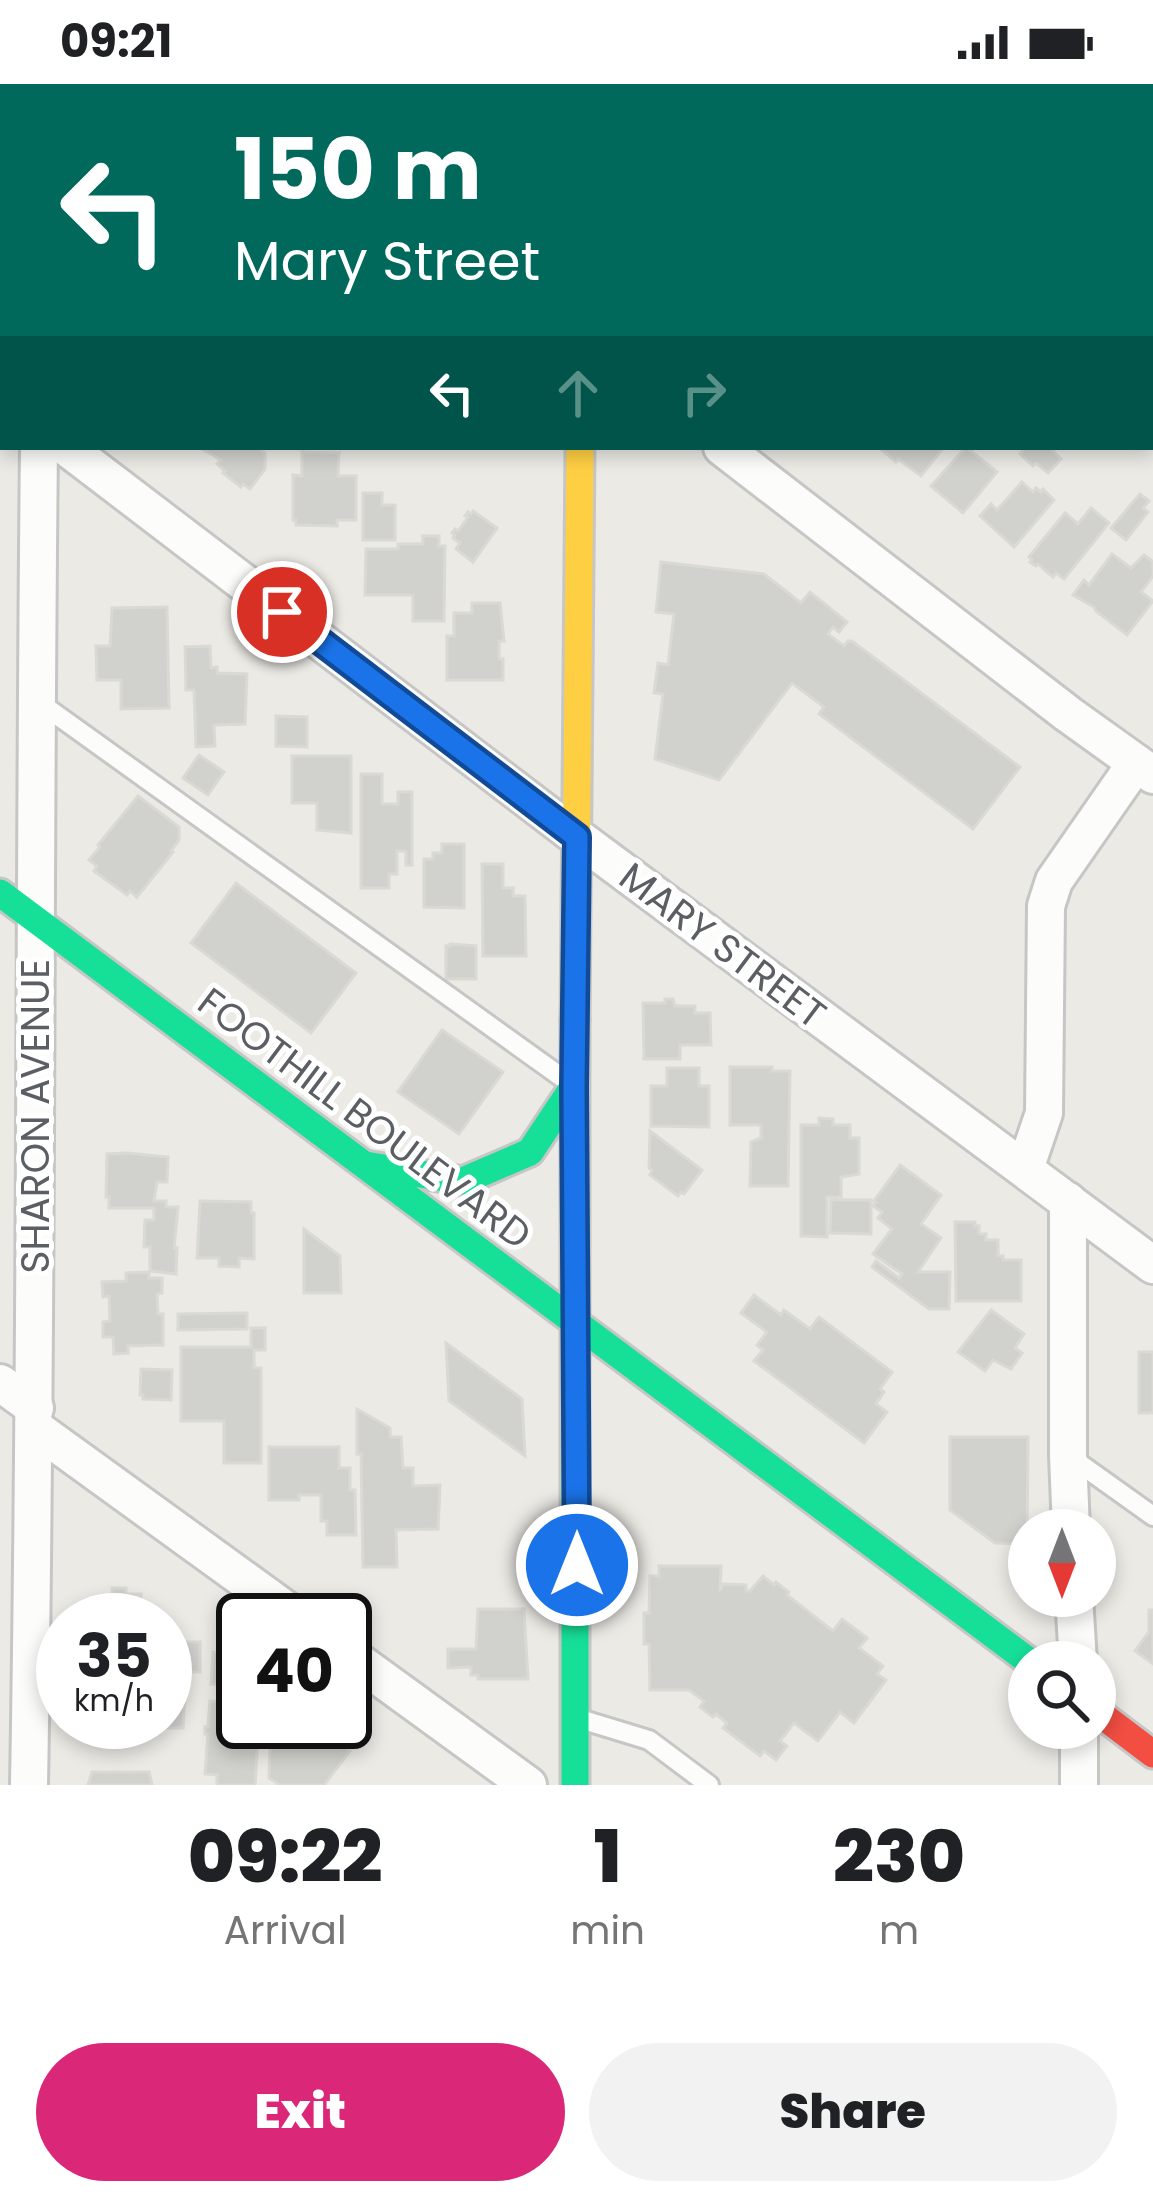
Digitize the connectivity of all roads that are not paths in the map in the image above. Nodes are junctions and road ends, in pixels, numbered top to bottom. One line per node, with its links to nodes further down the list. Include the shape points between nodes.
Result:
1 (39, 450): 5 (street, SHARON AVENUE)
2 (69, 450): 7 (street, MARY STREET)
3 (580, 450): 7 (main road)
4 (736, 452): 6 (street)
5 (36, 700): 9 (street, SHARON AVENUE); 10 (lane)
6 (1145, 770): 12 (street, via 1054,880 1046,906 1044,1113)
7 (577, 837): 10 (main road); 12 (street, MARY STREET)
8 (0, 893): 9 (main road, FOOTHILL BOULEVARD)
9 (34, 919): 11 (main road, FOOTHILL BOULEVARD); 17 (street, SHARON AVENUE)
10 (574, 1087): 11 (main road, via 530,1152 463,1181); 15 (main road)
11 (365, 1166): 15 (main road, FOOTHILL BOULEVARD)
12 (1024, 1169): 13 (street, MARY STREET)
13 (1069, 1202): 14 (street, MARY STREET); 18 (street)
14 (1153, 1265)
15 (576, 1323): 22 (main road, FOOTHILL BOULEVARD); 24 (main road)
16 (0, 1383): 17 (street)
17 (35, 1418): 21 (street); 28 (street, SHARON AVENUE)
18 (1068, 1455): 19 (street); 20 (lane)
19 (1070, 1509)
20 (1153, 1516)
21 (265, 1593)
22 (1008, 1646)
23 (372, 1672): 29 (street)
24 (576, 1718): 30 (main road); 31 (lane, via 649,1740)
25 (1116, 1726): 27 (main road)
26 (1079, 1749): 32 (street)
27 (1153, 1754)
28 (29, 1785)
29 (528, 1785)
30 (575, 1785)
31 (709, 1785)
32 (1078, 1785)

